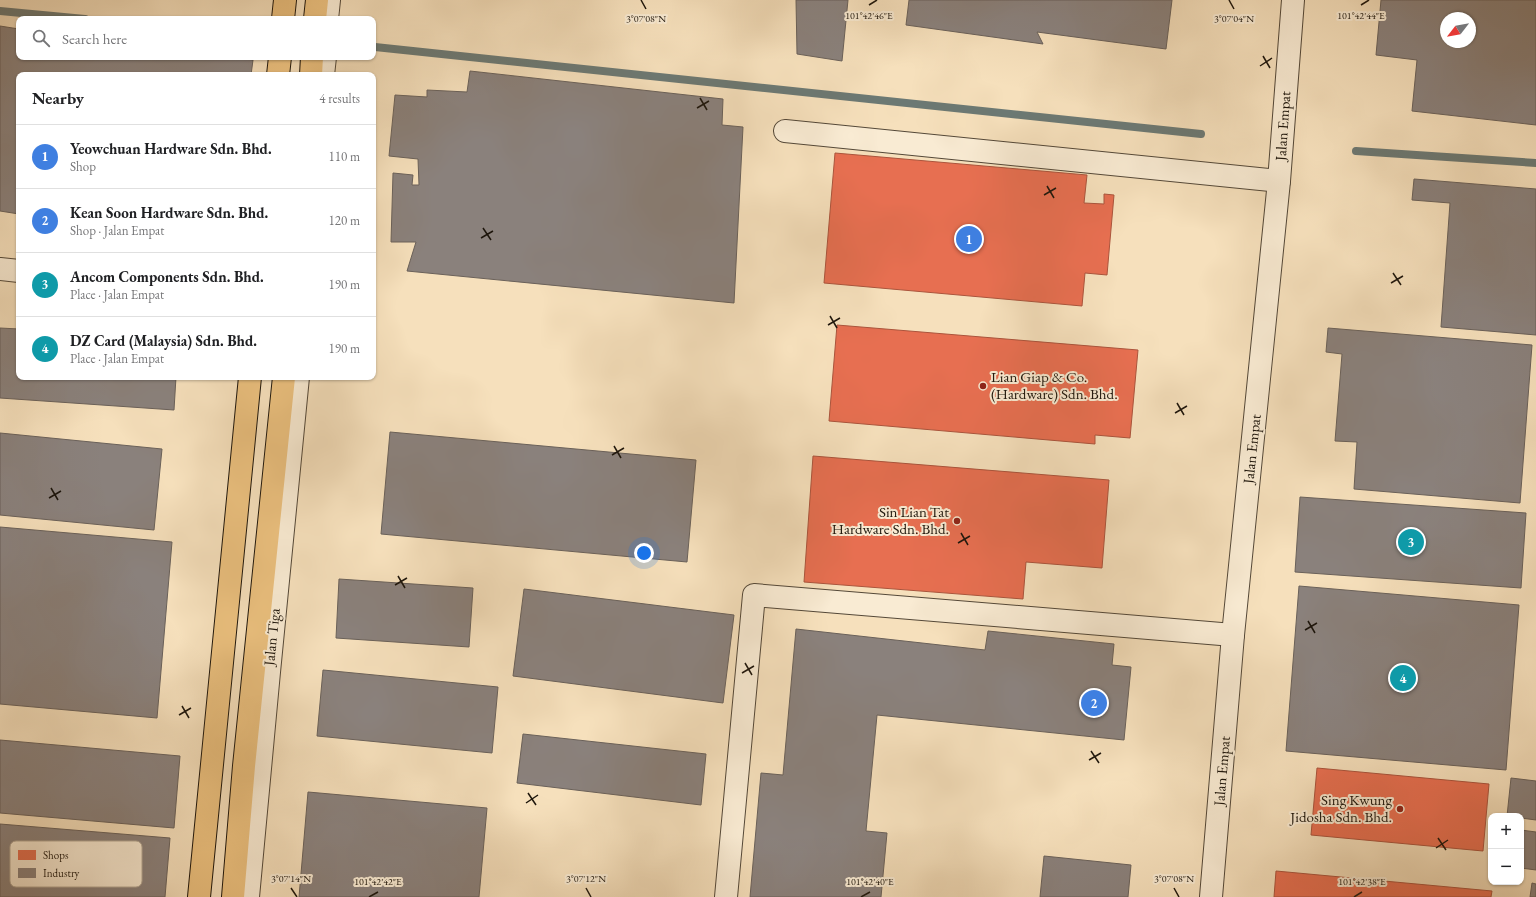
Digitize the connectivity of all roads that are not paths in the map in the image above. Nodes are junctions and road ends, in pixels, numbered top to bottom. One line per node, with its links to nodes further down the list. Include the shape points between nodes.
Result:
1 (274, 0): 6 (street)
2 (285, 0): 7 (highway)
3 (317, 0): 8 (highway)
4 (329, 0): 9 (street)
5 (1293, 0): 19 (street, Jalan Empat)
6 (273, 16)
7 (283, 16)
8 (315, 16)
9 (328, 16)
10 (270, 60): 14 (street)
11 (280, 60): 15 (highway)
12 (312, 60): 16 (highway)
13 (325, 60): 17 (street)
14 (268, 72)
15 (278, 72)
16 (311, 72)
17 (323, 72)
18 (785, 131): 19 (street)
19 (1279, 181): 26 (street, Jalan Empat)
20 (0, 269): 21 (street)
21 (16, 271)
22 (241, 380): 27 (street)
23 (250, 380): 28 (highway)
24 (284, 380): 29 (highway)
25 (298, 380): 30 (street, Jalan Tiga)
26 (1233, 635): 31 (street, via 754,595); 32 (street, Jalan Empat)
27 (192, 897)
28 (199, 897)
29 (233, 897)
30 (248, 897)
31 (726, 897)
32 (1210, 897)

